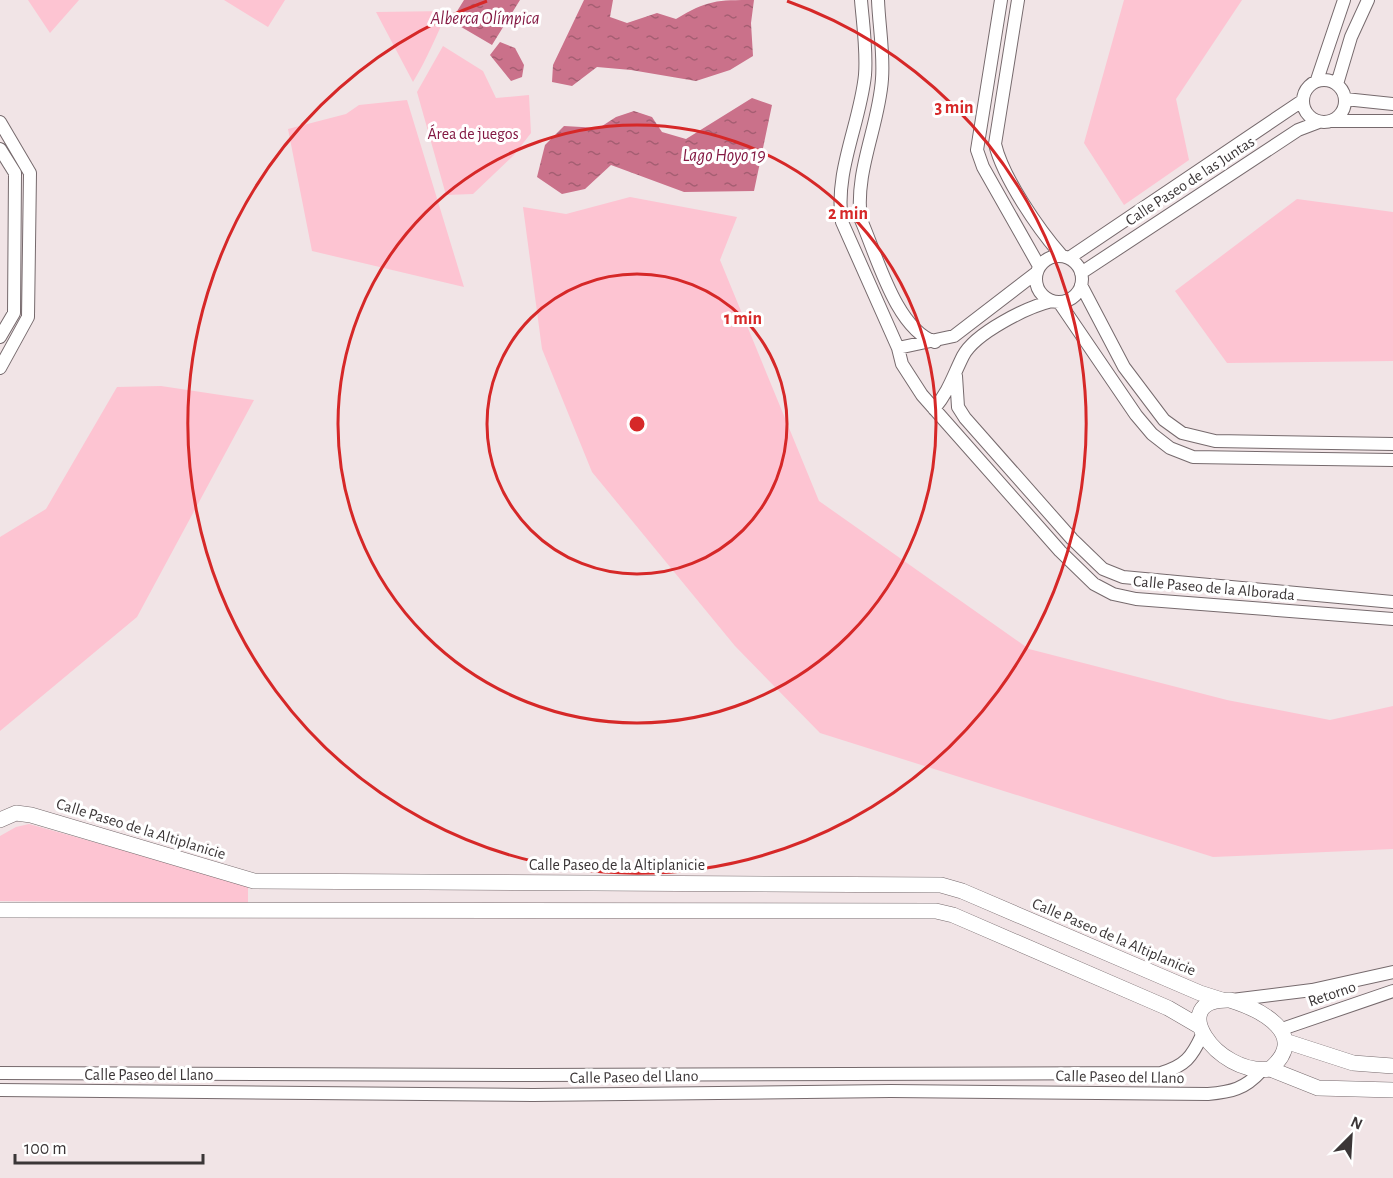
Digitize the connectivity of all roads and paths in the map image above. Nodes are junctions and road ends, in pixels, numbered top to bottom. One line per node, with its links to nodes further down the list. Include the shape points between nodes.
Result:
1 (861, 0): 15 (street, Calle Paseo de la Alborada, via 865,74)
2 (878, 0): 16 (street, via 882,80)
3 (1001, 0): 21 (street, via 977,150)
4 (1018, 0): 20 (street, via 995,144 999,160 1048,240)
5 (1344, 0): 7 (street)
6 (1368, 0): 8 (street)
7 (1317, 81): 8 (street); 10 (street, via 1309,85)
8 (1336, 84): 9 (street)
9 (1345, 99): 11 (street); 14 (street, via 1344,109)
10 (1302, 101): 14 (street, via 1307,114); 20 (street, Calle Paseo de las Juntas)
11 (1393, 104)
12 (1393, 121): 14 (street)
13 (0, 122): 19 (street, via 30,173)
14 (1325, 122): 22 (street, Calle Paseo de las Juntas, via 1298,130)
15 (851, 136): 16 (street); 27 (street, Calle Paseo de la Alborada, via 844,168 842,222)
16 (869, 141): 26 (street, via 859,207 861,220 902,315 914,330)
17 (0, 149): 18 (street, via 15,173)
18 (15, 216): 19 (street); 24 (street, via 14,313)
19 (30, 217): 29 (street, via 28,317)
20 (1065, 257): 21 (street, via 1049,258); 22 (street)
21 (1038, 269): 23 (street, via 1039,291); 25 (street, via 994,308)
22 (1081, 279): 23 (street, via 1074,297); 32 (street, via 1124,367 1164,420 1182,433 1215,441)
23 (1055, 302): 28 (street, via 1027,308); 34 (street, via 1136,415 1170,448 1193,457)
24 (0, 338)
25 (949, 338): 26 (street); 28 (street)
26 (935, 342): 27 (street)
27 (898, 348): 31 (street, Calle Paseo de la Alborada, via 910,380)
28 (963, 356): 30 (street)
29 (0, 368)
30 (956, 376): 31 (street); 36 (street, Calle Paseo de la Alborada, via 958,407 965,418 1072,539 1103,568)
31 (934, 409): 37 (street, Calle Paseo de la Alborada, via 1094,584 1113,594)
32 (1272, 442): 33 (street); 34 (street)
33 (1393, 444)
34 (1270, 458): 35 (street)
35 (1393, 460)
36 (1139, 579): 37 (street); 38 (street, Calle Paseo de la Alborada)
37 (1136, 599): 39 (street, Calle Paseo de la Alborada)
38 (1393, 602)
39 (1393, 619)
40 (0, 820): 41 (street, Calle Paseo de la Altiplanicie, via 16,813 31,815)
41 (254, 881): 43 (street, Calle Paseo de la Altiplanicie); 44 (street)
42 (906, 883): 43 (street, Calle Paseo de la Altiplanicie); 46 (street); 50 (street, Calle Paseo de la Altiplanicie, via 962,891 1200,993)
43 (599, 884): 45 (street)
44 (252, 908): 45 (street); 47 (street)
45 (598, 909): 46 (street)
46 (905, 909): 51 (street, via 953,915 1168,1008)
47 (0, 910)
48 (1393, 972): 50 (street, via 1266,998)
49 (1393, 991): 52 (street, Retorno)
50 (1226, 1000): 51 (street, via 1206,1005); 52 (street, via 1247,1005 1273,1020)
51 (1201, 1031): 54 (street, via 1228,1059 1251,1070); 56 (street, Calle Paseo del Llano, via 1188,1061 1161,1073)
52 (1283, 1035): 53 (street, via 1353,1063); 54 (street, via 1281,1057)
53 (1393, 1066)
54 (1265, 1070): 60 (street, via 1318,1088); 62 (street, Calle Paseo del Llano, via 1234,1092 1208,1094)
55 (0, 1073): 57 (street, Calle Paseo del Llano)
56 (891, 1073): 58 (street, Calle Paseo del Llano); 62 (street)
57 (89, 1074): 58 (street, Calle Paseo del Llano); 61 (street)
58 (532, 1076): 63 (street)
59 (0, 1090): 61 (street, Calle Paseo del Llano)
60 (1393, 1090)
61 (89, 1091): 63 (street, Calle Paseo del Llano)
62 (891, 1091): 63 (street, Calle Paseo del Llano)
63 (533, 1095)

